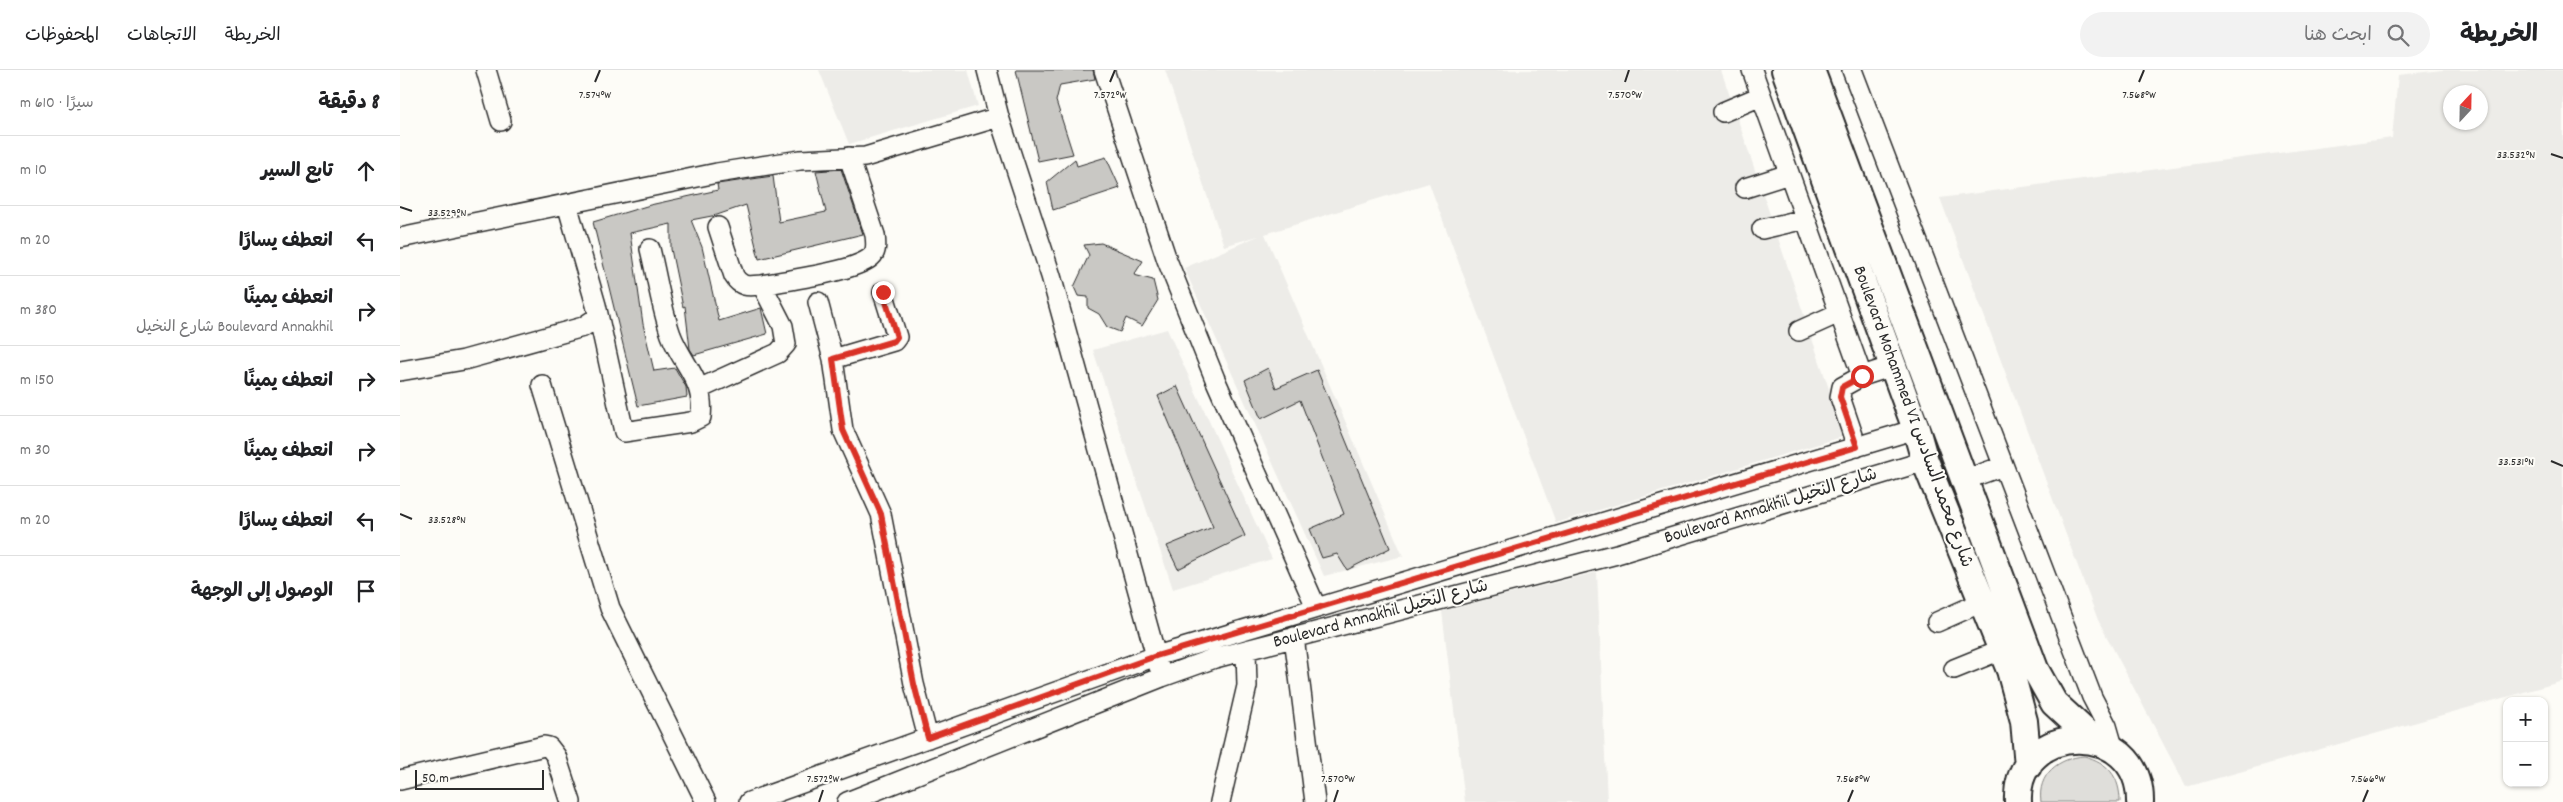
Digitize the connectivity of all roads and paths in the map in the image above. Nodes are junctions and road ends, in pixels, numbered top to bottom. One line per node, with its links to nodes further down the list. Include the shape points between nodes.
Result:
1 (486, 70): 11 (street)
2 (987, 70): 10 (street)
3 (1104, 70): 39 (street, via 1171,269 1218,388)
4 (1752, 70): 8 (street)
5 (1785, 70): 28 (highway, Boulevard Mohammed VI شارع محمد السادس)
6 (1811, 70): 37 (highway, Boulevard Mohammed VI شارع محمد السادس)
7 (1852, 70): 36 (street)
8 (1761, 96): 9 (street); 13 (street)
9 (1723, 112)
10 (999, 117): 12 (street, via 865,157); 44 (street, via 1051,276)
11 (501, 121)
12 (849, 158): 15 (street, via 800,160 717,173); 21 (street, via 875,235 873,256 858,265)
13 (1789, 174): 14 (street); 16 (street)
14 (1745, 188)
15 (567, 204): 19 (street); 25 (street)
16 (1805, 219): 18 (street); 24 (street)
17 (718, 227): 21 (street, via 738,284)
18 (1762, 229)
19 (400, 238)
20 (650, 249): 32 (street, via 672,337)
21 (762, 285): 32 (street, via 783,326 786,344 778,353)
22 (883, 292): 27 (street, via 897,337 894,341)
23 (818, 302): 27 (street)
24 (1839, 313): 26 (street); 30 (street)
25 (598, 317): 29 (street, via 583,327 473,358); 32 (street, via 624,432 692,422 701,417)
26 (1799, 332)
27 (833, 359): 47 (street, via 843,430 881,514 914,684)
28 (1893, 366): 30 (street); 33 (highway, Boulevard Mohammed VI شارع محمد السادس)
29 (400, 371)
30 (1862, 376): 34 (street, via 1842,387 1840,397)
31 (542, 385): 53 (street, via 610,608)
32 (699, 389)
33 (1916, 429): 34 (street, Boulevard Annakhil شارع النخيل); 35 (highway, Boulevard Mohammed VI شارع محمد السادس)
34 (1857, 447): 39 (street, Boulevard Annakhil شارع النخيل)
35 (1925, 461): 38 (highway, Boulevard Mohammed VI شارع محمد السادس); 41 (street, Boulevard Annakhil شارع النخيل, via 1617,554)
36 (2003, 466): 37 (street); 48 (street, via 2092,698 2107,726)
37 (1964, 480): 48 (highway, Boulevard Mohammed VI شارع محمد السادس, via 2045,691 2062,712)
38 (1982, 602): 40 (street); 43 (highway, Boulevard Mohammed VI شارع محمد السادس)
39 (1316, 608): 44 (street, Boulevard Annakhil شارع النخيل)
40 (1937, 622)
41 (1294, 637): 42 (street, Boulevard Annakhil شارع النخيل); 57 (street)
42 (1246, 650): 46 (street, Boulevard Annakhil شارع النخيل); 56 (street, via 1247,686)
43 (2001, 650): 45 (street); 49 (highway, Boulevard Mohammed VI شارع محمد السادس, via 2024,721)
44 (1156, 656): 46 (street); 47 (street, Boulevard Annakhil شارع النخيل)
45 (1954, 669)
46 (1162, 677): 55 (street, Boulevard Annakhil شارع النخيل)
47 (928, 738): 54 (street, Boulevard Annakhil شارع النخيل)
48 (2105, 745): 49 (highway, via 2072,739 2057,742 2038,754); 51 (highway, Boulevard Mohammed VI شارع محمد السادس, via 2132,770)
49 (2028, 766): 58 (highway, via 2020,781)
50 (400, 780): 52 (street, via 544,746 556,756)
51 (2144, 798)
52 (571, 802)
53 (706, 802)
54 (749, 802)
55 (847, 802)
56 (1220, 802)
57 (1315, 802)
58 (2018, 802)

